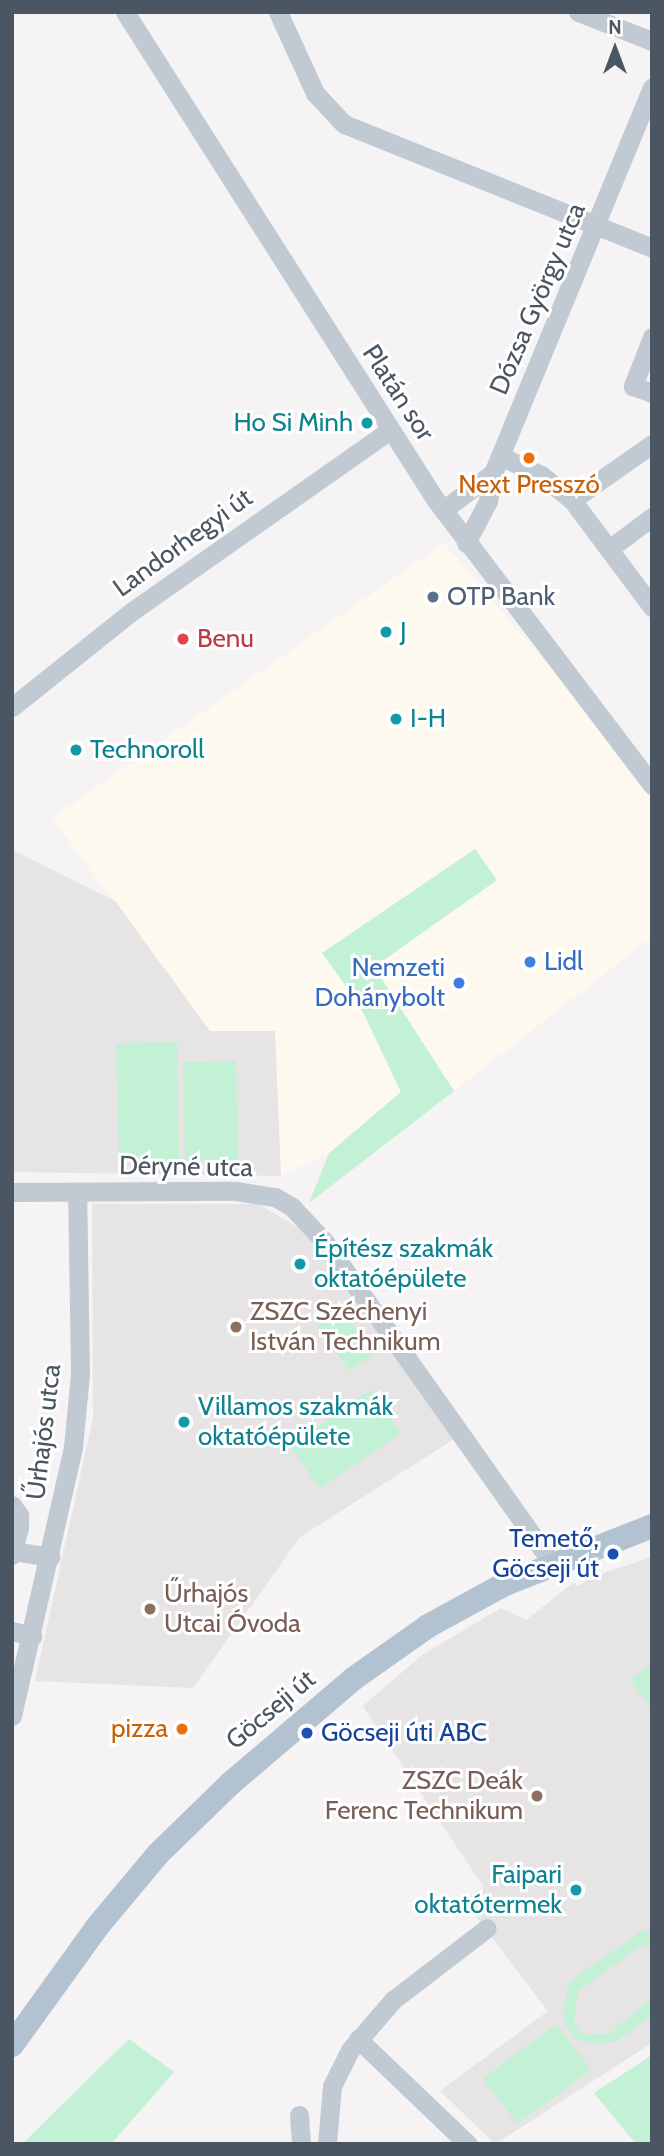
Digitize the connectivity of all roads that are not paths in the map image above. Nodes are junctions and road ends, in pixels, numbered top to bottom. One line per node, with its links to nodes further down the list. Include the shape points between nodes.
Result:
1 (125, 12): 10 (street, Platán sor)
2 (278, 12): 6 (street, via 315,93 329,111 359,133)
3 (578, 12): 4 (street)
4 (652, 41)
5 (652, 87): 6 (street, Dózsa György utca)
6 (597, 229): 7 (street); 12 (street, Dózsa György utca)
7 (652, 248)
8 (652, 337): 9 (street, via 633,386)
9 (652, 393)
10 (390, 430): 14 (street, Platán sor); 19 (street, Landorhegyi út, via 131,612)
11 (652, 444): 13 (street)
12 (496, 465): 13 (street, via 541,475); 14 (street, Dózsa György utca); 16 (street, via 488,501)
13 (572, 500): 17 (street)
14 (443, 510): 16 (street, Platán sor)
15 (652, 517): 17 (street)
16 (466, 542): 20 (street, Platán sor)
17 (609, 549): 18 (street)
18 (652, 607)
19 (12, 707)
20 (652, 785)
21 (12, 1192): 22 (street, Déryné utca)
22 (77, 1192): 26 (street, Űrhajós utca, via 80,1374 73,1447); 27 (street, Déryné utca, via 246,1192 292,1207 324,1241)
23 (12, 1504): 25 (street, via 19,1515)
24 (652, 1526): 27 (main road, Göcseji út)
25 (13, 1553): 26 (street)
26 (51, 1557): 29 (street, Űrhajós utca)
27 (552, 1563): 33 (main road, Göcseji út, via 474,1600 400,1645 231,1783 127,1891)
28 (12, 1631): 29 (street)
29 (33, 1636): 30 (street, Űrhajós utca)
30 (12, 1716)
31 (487, 1928): 32 (street, via 393,2000)
32 (358, 2039): 36 (street, via 332,2086); 37 (street)
33 (12, 2045)
34 (299, 2115): 35 (street)
35 (301, 2144)
36 (327, 2144)
37 (468, 2144)

